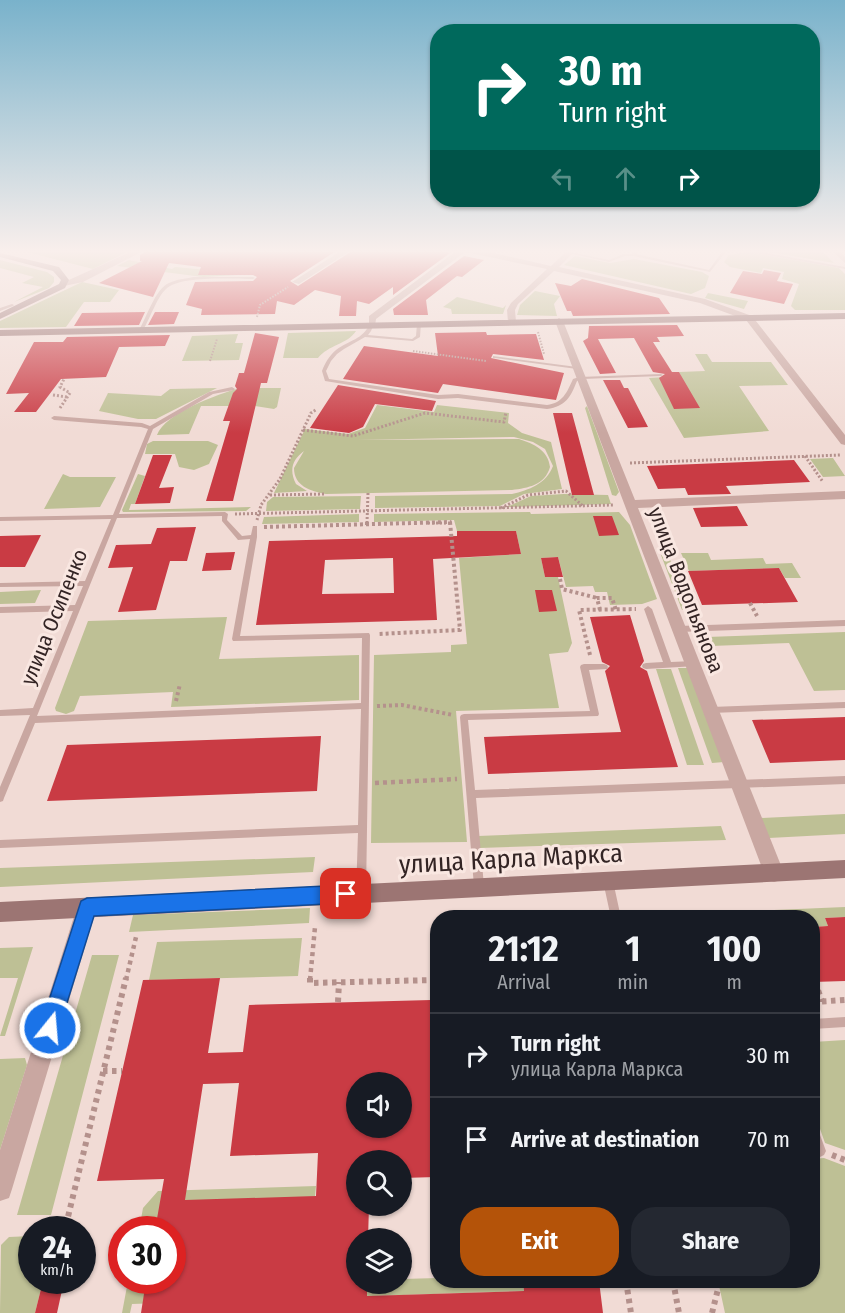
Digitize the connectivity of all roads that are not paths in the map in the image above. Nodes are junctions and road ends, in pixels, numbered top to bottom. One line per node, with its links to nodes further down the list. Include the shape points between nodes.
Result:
1 (152, 310): 11 (lane)
2 (382, 310): 9 (street, via 372,318)
3 (511, 310): 8 (street)
4 (728, 310): 6 (street)
5 (845, 316): 6 (street)
6 (749, 318): 7 (street); 20 (street)
7 (559, 321): 8 (street); 15 (street, улица Водопьянова)
8 (512, 322): 10 (street)
9 (372, 324): 10 (street); 11 (street); 13 (lane)
10 (419, 324): 13 (lane, via 418,337 413,340)
11 (141, 330): 12 (street)
12 (0, 333)
13 (364, 336): 15 (lane, via 334,351 324,371 327,380 438,397 554,407 568,398)
14 (495, 357): 15 (lane)
15 (579, 373): 16 (lane); 22 (street, улица Водопьянова)
16 (661, 375)
17 (232, 389): 19 (lane, via 205,396)
18 (54, 418): 19 (lane)
19 (151, 428): 23 (lane, улица Осипенко)
20 (845, 442)
21 (839, 495): 22 (street)
22 (630, 504): 33 (street, улица Водопьянова)
23 (115, 517): 24 (lane); 26 (lane, via 225,514 224,520 240,538); 27 (lane, улица Осипенко)
24 (0, 519)
25 (255, 527): 26 (lane)
26 (254, 537): 39 (lane, via 236,639 366,635)
27 (88, 583): 28 (lane); 29 (lane, улица Осипенко)
28 (0, 585)
29 (78, 608): 31 (lane); 41 (lane, улица Осипенко)
30 (648, 609): 35 (lane)
31 (0, 610)
32 (845, 623): 33 (lane)
33 (679, 629): 34 (street, улица Водопьянова)
34 (693, 664): 35 (lane); 40 (street, улица Водопьянова)
35 (668, 665): 36 (lane)
36 (646, 666)
37 (604, 667): 46 (lane, via 584,667 595,714 464,717)
38 (845, 705): 40 (lane)
39 (364, 706): 43 (lane); 48 (lane)
40 (711, 710): 45 (street, улица Водопьянова)
41 (36, 711): 42 (lane); 43 (lane, улица Осипенко)
42 (0, 713)
43 (32, 720): 47 (lane, улица Осипенко)
44 (845, 780): 45 (lane)
45 (739, 784): 46 (lane); 51 (street, улица Водопьянова)
46 (471, 794): 53 (lane)
47 (0, 798)
48 (362, 829): 49 (lane); 54 (lane)
49 (0, 844)
50 (845, 869): 51 (street, улица Карла Маркса)
51 (774, 873): 52 (street, улица Карла Маркса)
52 (608, 881): 53 (street, улица Карла Маркса); 56 (lane)
53 (479, 888): 54 (street, улица Карла Маркса)
54 (361, 894): 55 (street, улица Карла Маркса)
55 (87, 907): 57 (street, улица Карла Маркса); 60 (street)
56 (614, 910)
57 (0, 912)
58 (845, 1022): 59 (lane)
59 (820, 1024)
60 (0, 1189)

